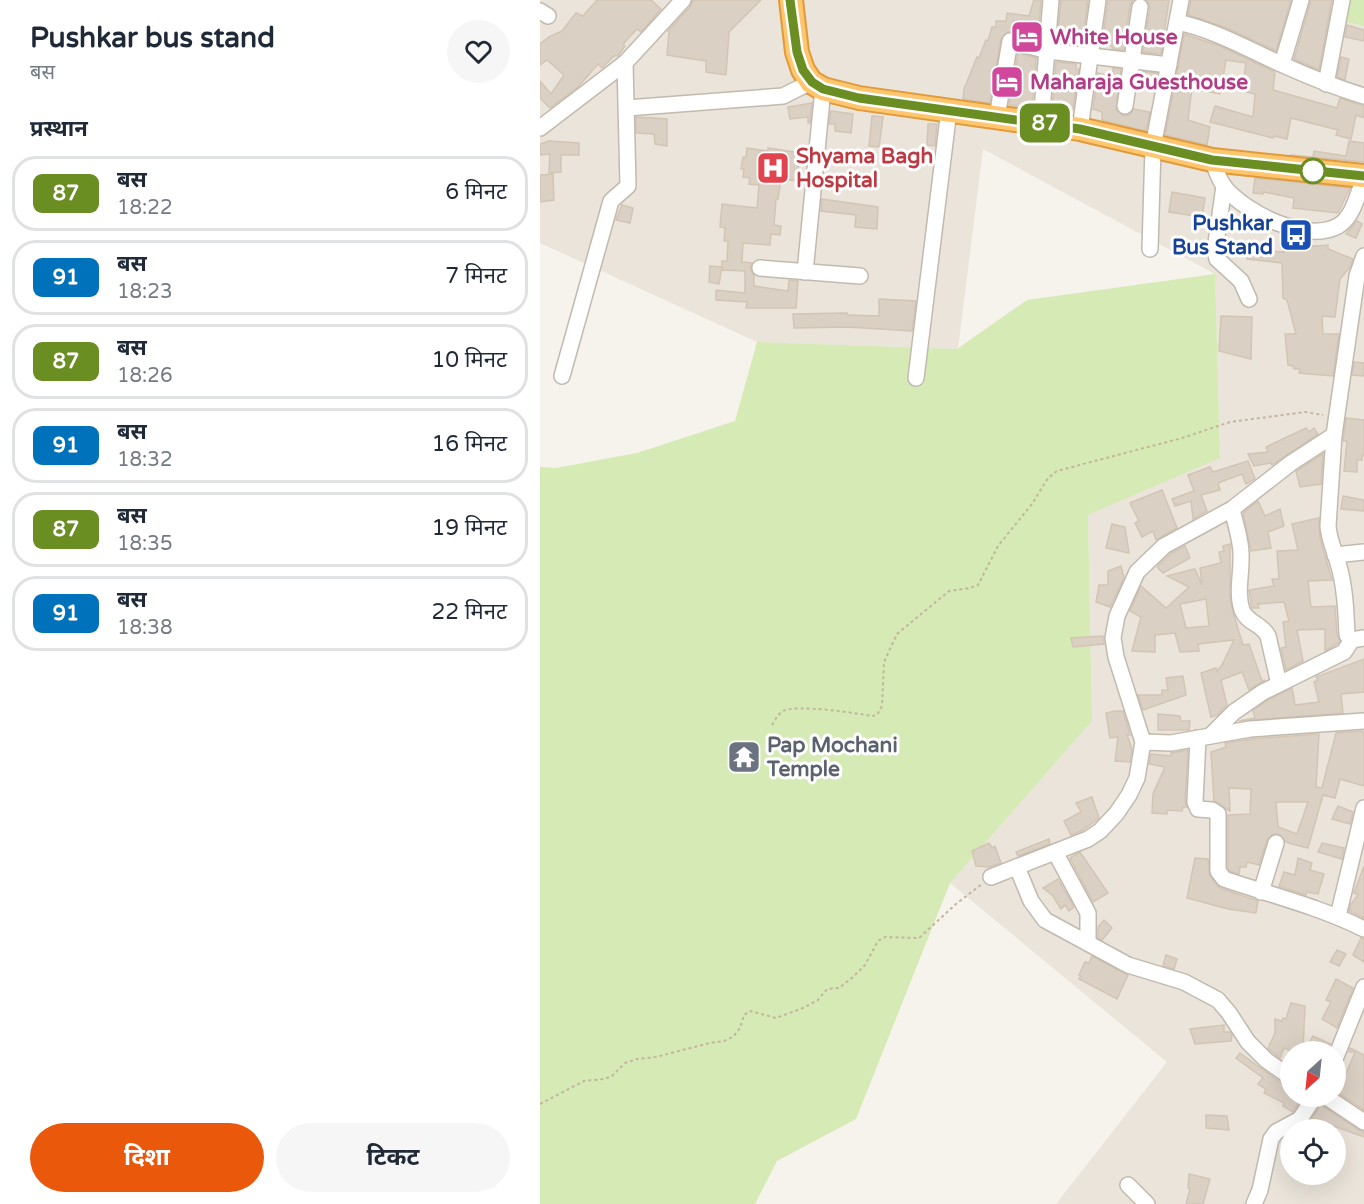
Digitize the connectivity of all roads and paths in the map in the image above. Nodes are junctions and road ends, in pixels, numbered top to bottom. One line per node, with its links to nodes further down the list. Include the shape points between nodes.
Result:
1 (683, 0): 13 (street)
2 (790, 0): 17 (highway, via 797,52 803,70)
3 (1051, 0): 10 (street)
4 (1098, 0): 11 (street)
5 (1181, 0): 9 (street)
6 (1301, 0): 14 (street)
7 (1342, 0): 16 (street)
8 (1140, 7): 12 (street)
9 (1177, 22): 14 (street, via 1236,42); 15 (street)
10 (1048, 51): 11 (street); 22 (street, via 1010,41); 23 (street)
11 (1091, 56): 12 (street); 25 (street)
12 (1132, 61): 15 (street); 19 (street)
13 (626, 63): 20 (street); 24 (street)
14 (1282, 64): 16 (street)
15 (1169, 65): 26 (street)
16 (1326, 84): 18 (street)
17 (817, 85): 20 (street, via 783,96); 21 (highway, via 859,98); 33 (street)
18 (1364, 96)
19 (1125, 106)
20 (627, 108): 36 (street, via 628,186 611,201)
21 (949, 110): 22 (highway); 37 (street)
22 (997, 117): 23 (highway)
23 (1041, 123): 25 (highway)
24 (540, 128)
25 (1080, 129): 26 (highway)
26 (1153, 147): 27 (highway); 30 (street)
27 (1212, 160): 28 (highway); 29 (street)
28 (1364, 177): 29 (street, via 1351,212 1338,226 1320,230 1288,228 1237,201)
29 (1224, 186): 35 (street, via 1215,250 1217,259 1241,281)
30 (1150, 249)
31 (1364, 256): 38 (street)
32 (760, 268): 33 (street)
33 (805, 272): 34 (street)
34 (860, 276)
35 (1249, 299)
36 (562, 376)
37 (916, 378)
38 (1337, 417): 39 (street); 46 (path, via 1305,412 1230,422 1057,471 998,546 978,585 949,591 897,634 884,662 882,706 877,715 791,708 782,711)
39 (1334, 435): 40 (street); 42 (street, via 1328,526)
40 (1232, 509): 44 (street, via 1241,554 1242,610 1268,636); 48 (street, via 1164,546 1150,558 1137,572 1118,616 1113,638 1116,657)
41 (1364, 552): 42 (street)
42 (1335, 555): 43 (street, via 1347,635)
43 (1358, 639): 44 (street, via 1344,652)
44 (1279, 684): 47 (street, via 1233,712)
45 (1364, 721): 47 (street)
46 (772, 725)
47 (1204, 736): 48 (street, via 1171,743); 54 (street, via 1195,802 1198,809 1218,814 1218,871 1224,879)
48 (1143, 742): 51 (street, via 1137,778 1116,814 1088,839)
49 (1364, 808): 55 (street)
50 (1276, 843): 54 (street)
51 (1055, 852): 52 (street); 57 (street, via 1088,913)
52 (1017, 867): 53 (street); 57 (street, via 1031,901 1045,920)
53 (991, 877): 61 (path, via 920,938 885,937 878,941 866,965 853,977 839,988 827,989 822,998 803,1008 776,1018 750,1011 744,1015 741,1028 724,1041 625,1063 612,1076 584,1081)
54 (1261, 892): 55 (street)
55 (1338, 916): 56 (street)
56 (1364, 929)
57 (1088, 943): 60 (street, via 1128,964 1184,982 1218,1000 1248,1042)
58 (1364, 987): 59 (street)
59 (1342, 1041)
60 (1280, 1070)
61 (540, 1104)
62 (1308, 1107): 67 (street, via 1300,1119 1271,1139)
63 (1342, 1107): 64 (street)
64 (1364, 1122)
65 (1128, 1185): 66 (street)
66 (1147, 1204)
67 (1254, 1204)

